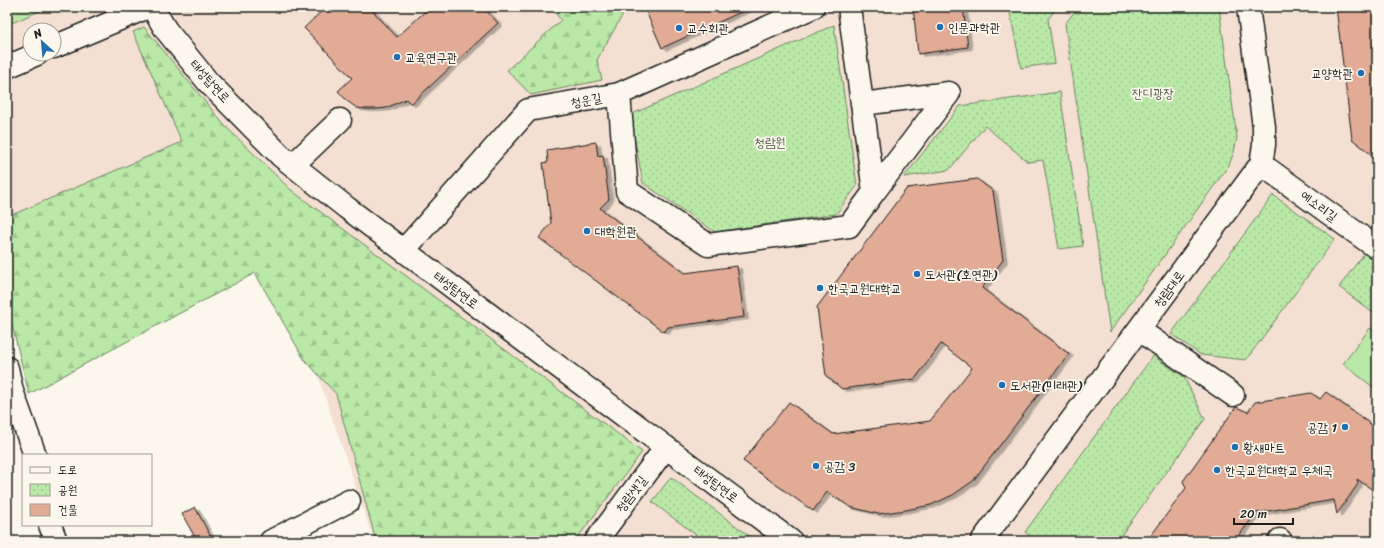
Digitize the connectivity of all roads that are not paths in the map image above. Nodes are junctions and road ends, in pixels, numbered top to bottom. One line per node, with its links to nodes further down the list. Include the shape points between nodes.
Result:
1 (148, 7): 6 (lane)
2 (152, 7): 13 (lane, 태성탑연로, via 166,30 208,82)
3 (813, 7): 9 (lane, 청운길)
4 (849, 7): 10 (lane)
5 (1248, 7): 12 (lane, 청람대로, via 1264,127)
6 (62, 44)
7 (22, 60): 8 (lane)
8 (7, 67)
9 (619, 94): 14 (lane, via 627,191 708,245 849,226); 16 (lane, 청운길, via 528,110)
10 (862, 104): 14 (lane); 14 (lane, via 949,93)
11 (340, 120): 13 (lane)
12 (1261, 164): 15 (lane, 예소리길); 17 (lane, 청람대로)
13 (293, 165): 16 (lane, 태성탑연로)
14 (874, 192)
15 (1377, 248)
16 (404, 250): 20 (lane, 태성탑연로)
17 (1139, 330): 19 (lane); 24 (lane, 청람대로)
18 (7, 368): 21 (lane, via 12,391)
19 (1233, 395)
20 (666, 447): 25 (lane, 청람샛길); 28 (lane, 태성탑연로)
21 (35, 454)
22 (349, 501): 27 (lane)
23 (50, 526): 26 (lane)
24 (990, 538)
25 (602, 539)
26 (56, 541)
27 (271, 541)
28 (791, 541)

